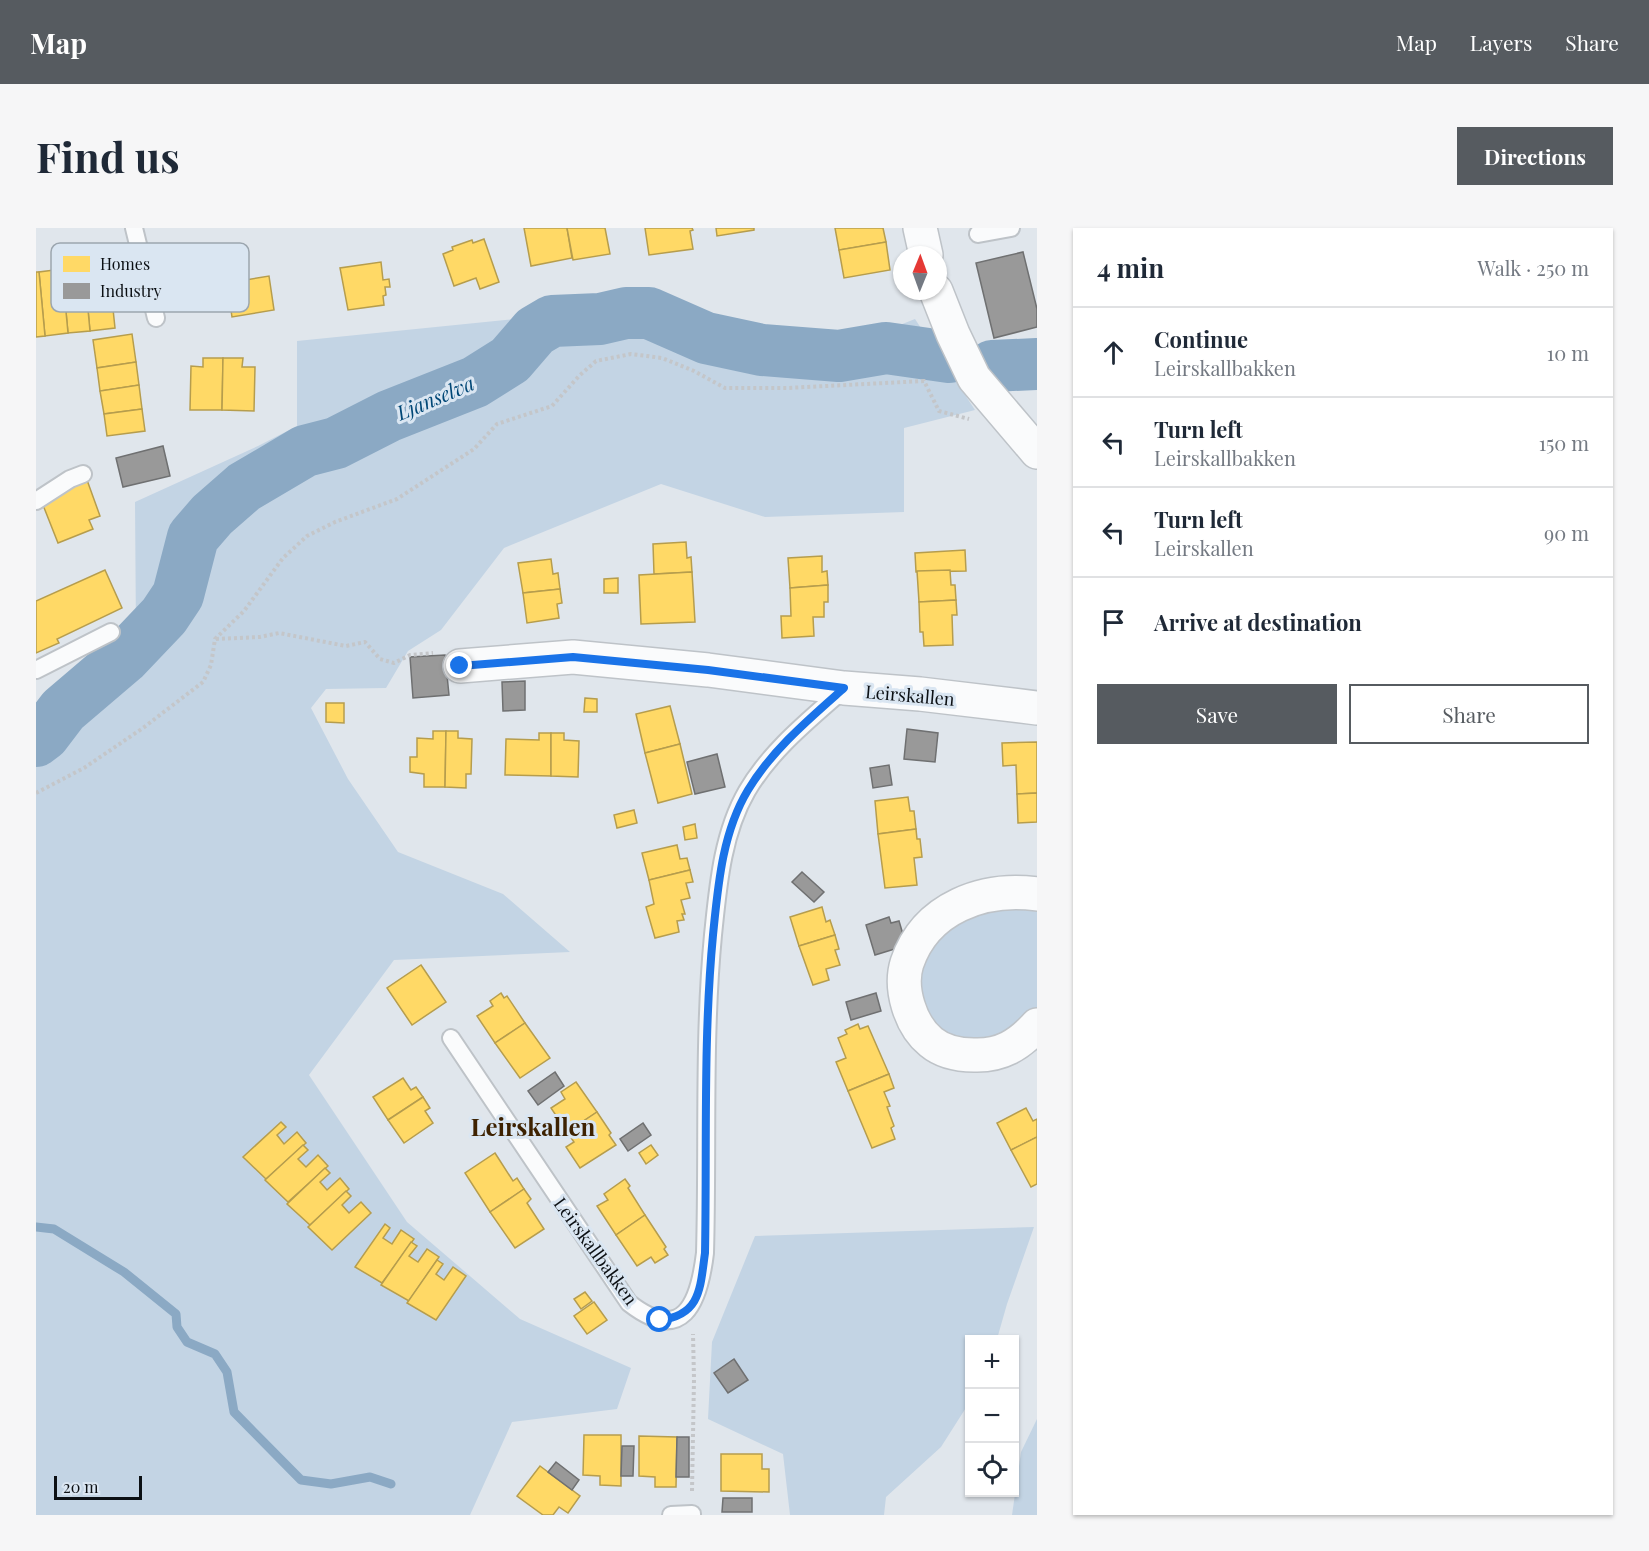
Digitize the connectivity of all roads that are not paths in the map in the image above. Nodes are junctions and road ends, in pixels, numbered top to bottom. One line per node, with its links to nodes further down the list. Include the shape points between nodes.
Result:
1 (134, 228): 5 (lane)
2 (920, 228): 6 (street)
3 (1011, 228): 4 (lane)
4 (978, 234)
5 (138, 243)
6 (924, 246)
7 (940, 300): 10 (street, via 974,378)
8 (155, 312): 9 (lane)
9 (156, 318)
10 (1037, 452)
11 (83, 474): 12 (lane)
12 (36, 501)
13 (111, 632): 15 (lane)
14 (460, 666): 16 (street, Leirskallen, via 573,657)
15 (36, 670)
16 (844, 688): 17 (street, Leirskallen); 20 (lane, Leirskallbakken, via 795,731 747,791 734,817 722,863 708,1024 705,1253 699,1288 688,1309 674,1318 660,1320 629,1303)
17 (1037, 708)
18 (1037, 894): 19 (street, via 987,894 945,912 917,942 905,974 909,1010 929,1041 941,1049 967,1055 999,1053 1017,1045)
19 (1037, 1026)
20 (451, 1038)
21 (692, 1514): 22 (lane)
22 (671, 1515)

